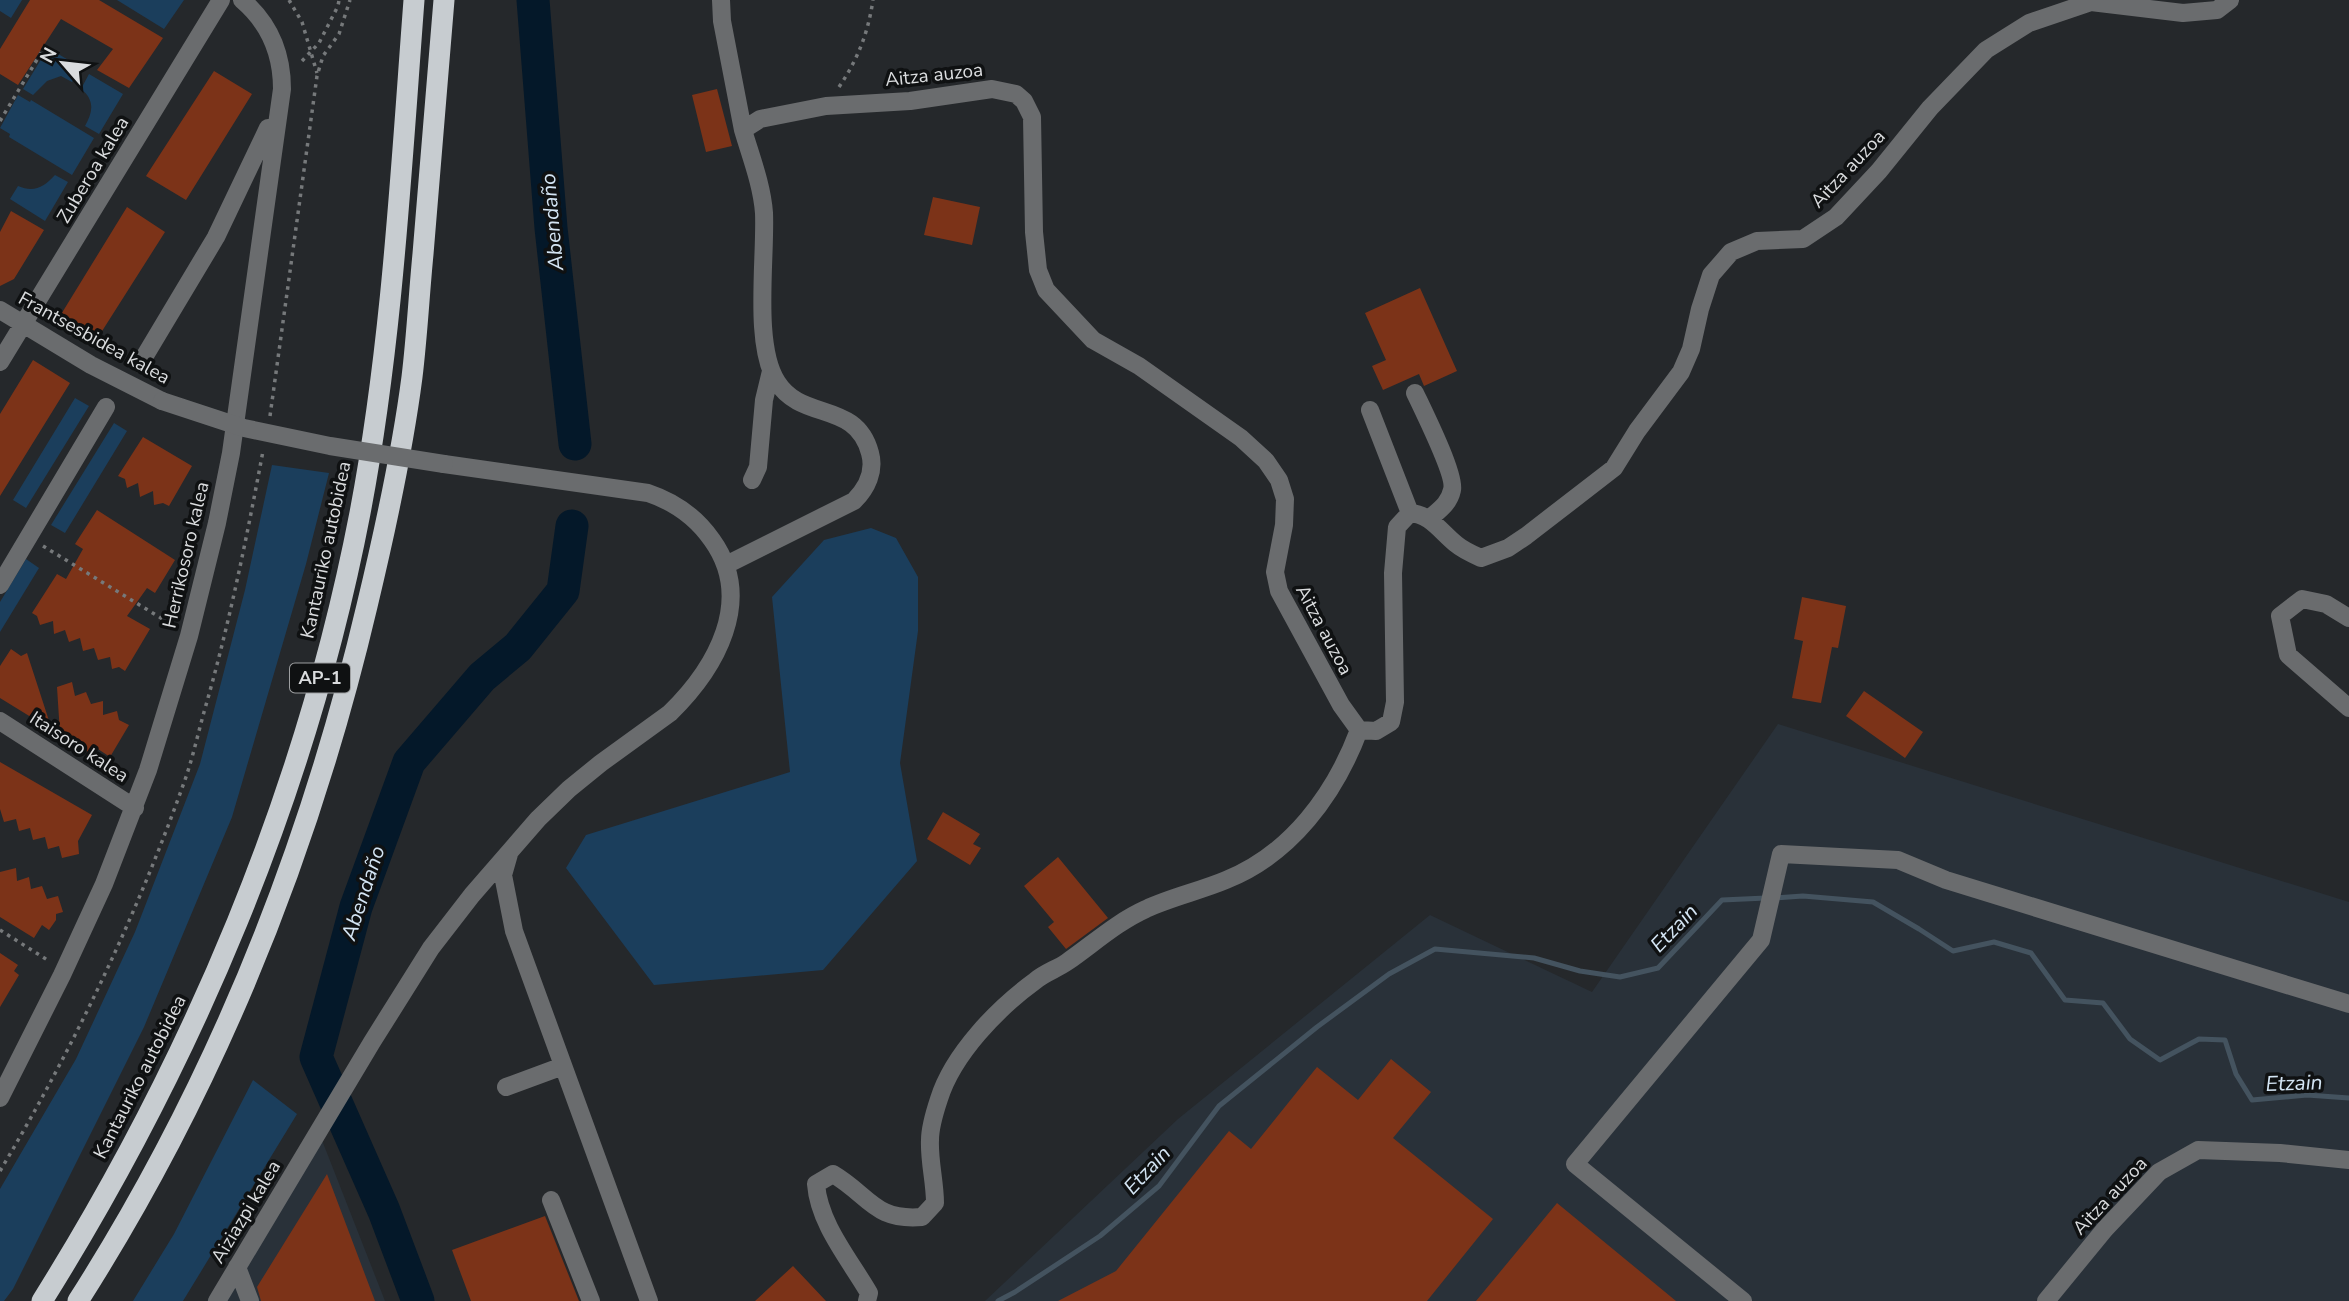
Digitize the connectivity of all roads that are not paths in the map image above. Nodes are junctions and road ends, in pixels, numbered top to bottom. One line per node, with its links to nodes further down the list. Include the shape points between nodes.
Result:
1 (221, 0): 10 (street, Zuberoa kalea)
2 (242, 0): 26 (street, Herrikosoro kalea, via 263,22 276,51 281,75 278,118 243,374 217,523 189,636)
3 (414, 0): 35 (highway, Kantauriko autobidea / AP-1, via 372,441 360,515 321,676 295,766 209,992 136,1140)
4 (444, 0): 36 (highway, AP-1, via 412,377 383,542 349,686 296,855 236,1004 167,1145)
5 (721, 0): 8 (street)
6 (2230, 0): 19 (street, Aitza auzoa, via 2217,9 2183,13 2091,2 2029,23 1986,50 1836,217 1803,239 1757,241 1731,252 1711,275 1681,372 1614,468 1526,536 1481,558 1458,546)
7 (268, 128): 12 (street, via 216,237)
8 (743, 130): 13 (street, via 764,210 764,336); 25 (street, Aitza auzoa, via 760,118 826,106 910,101 992,89 1016,94 1024,101 1032,117 1034,232 1038,270 1046,290 1093,340 1139,366 1266,461 1279,480 1284,499 1275,572 1279,590)
9 (0, 310): 10 (street, Frantsesbidea kalea)
10 (24, 325): 11 (street, Zuberoa kalea); 20 (street, Frantsesbidea kalea, bridge, via 162,401 244,428 330,446 663,498 705,529)
11 (0, 362)
12 (140, 365)
13 (771, 371): 17 (street, via 758,467); 20 (street, via 782,390 799,403 841,416 859,429 869,447 872,469 854,501)
14 (1415, 394): 19 (street, via 1454,487 1447,503)
15 (106, 407): 21 (street)
16 (1370, 410): 18 (street)
17 (752, 480)
18 (1410, 513): 19 (street, Aitza auzoa); 25 (street, via 1397,527 1391,722 1376,731)
19 (1429, 519)
20 (726, 565): 27 (street, Aiziazpi kalea, via 731,607 726,629 685,698 569,789)
21 (0, 585)
22 (2349, 618): 23 (street, via 2326,604 2302,599 2280,616 2288,655)
23 (2349, 708)
24 (0, 721): 26 (street, Itaisoro kalea)
25 (1359, 730): 41 (street, via 1323,801 1296,834 1264,860 1227,880 1126,919 1065,964 1036,979 981,1031 952,1070 939,1097 930,1139 934,1203 922,1217 901,1219 877,1209 833,1174 816,1184 824,1217 869,1293)
26 (135, 808): 31 (street, Herrikosoro kalea, via 62,975)
27 (511, 850): 29 (street, via 503,875 514,931); 34 (street, Aiziazpi kalea, via 431,948)
28 (2349, 1004): 42 (street, via 1946,880 1898,860 1781,854 1760,940 1575,1164)
29 (563, 1066): 30 (street); 40 (street)
30 (506, 1087)
31 (0, 1098)
32 (2349, 1160): 43 (street, Aitza auzoa, via 2198,1150 2159,1172)
33 (551, 1200): 39 (street)
34 (237, 1267): 37 (street, Aiziazpi kalea); 38 (street)
35 (42, 1301)
36 (78, 1301)
37 (217, 1301)
38 (250, 1301)
39 (591, 1301)
40 (649, 1301)
41 (867, 1301)
42 (1743, 1301)
43 (2046, 1301)

